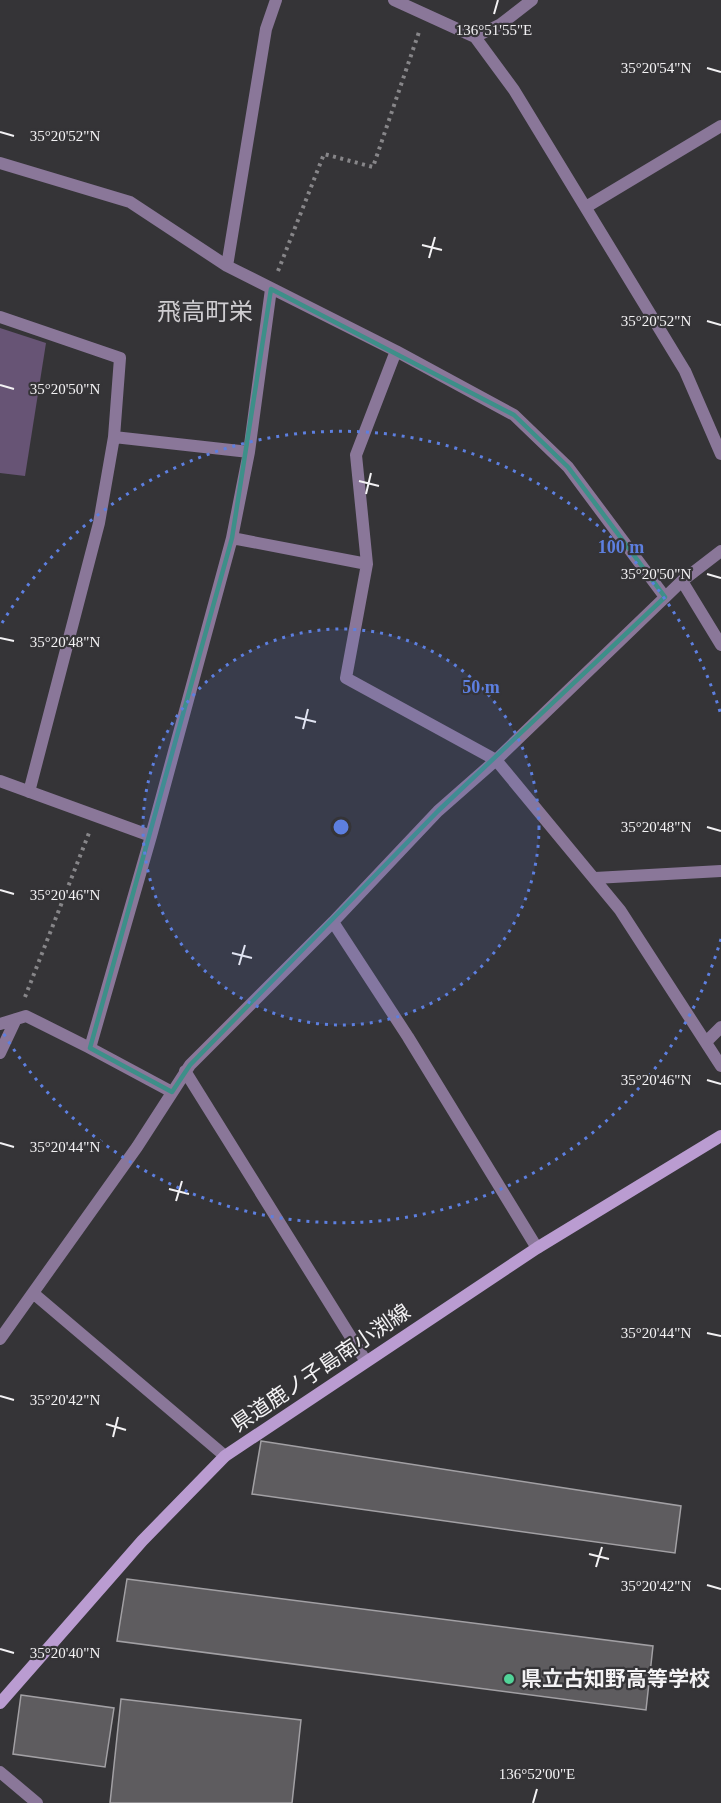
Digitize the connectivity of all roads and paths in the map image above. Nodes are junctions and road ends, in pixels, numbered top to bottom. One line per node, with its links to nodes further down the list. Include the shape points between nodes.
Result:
1 (276, 0): 9 (street, via 266,29)
2 (394, 0): 4 (street)
3 (532, 0): 5 (street, via 501,24)
4 (425, 14): 5 (street); 10 (path, via 373,167 324,154)
5 (475, 37): 8 (street, via 514,90)
6 (721, 126): 8 (street)
7 (0, 164): 9 (street, via 130,202)
8 (586, 207): 15 (street, via 685,371)
9 (227, 266): 10 (street)
10 (271, 289): 12 (street); 14 (street)
11 (0, 317): 13 (street, via 120,358)
12 (396, 351): 18 (street, via 356,455); 20 (street, via 513,415 568,467)
13 (114, 437): 14 (street); 24 (street, via 99,523)
14 (249, 452): 16 (street)
15 (721, 454)
16 (232, 538): 18 (street); 26 (street)
17 (721, 550): 19 (street)
18 (367, 564): 22 (street, via 346,678)
19 (682, 581): 20 (street); 21 (street)
20 (665, 597): 22 (street)
21 (721, 645)
22 (496, 760): 28 (street); 29 (street, via 438,811)
23 (0, 781): 24 (street)
24 (29, 792): 25 (street)
25 (95, 816): 26 (street); 30 (path)
26 (152, 836): 34 (street)
27 (721, 871): 28 (street)
28 (595, 878): 33 (street)
29 (333, 922): 37 (street); 40 (street)
30 (16, 1019): 31 (street); 34 (street, via 26,1016); 35 (street)
31 (0, 1024)
32 (721, 1027): 33 (street)
33 (706, 1042): 36 (street)
34 (90, 1048): 38 (street)
35 (0, 1053)
36 (721, 1066)
37 (186, 1071): 38 (street); 43 (street)
38 (172, 1092): 41 (street)
39 (721, 1136): 40 (main road, 県道鹿ノ子島南小渕線)
40 (537, 1248): 43 (main road, 県道鹿ノ子島南小渕線)
41 (33, 1293): 42 (street); 44 (street)
42 (0, 1339)
43 (365, 1360): 44 (main road, 県道鹿ノ子島南小渕線)
44 (225, 1456): 45 (main road, 県道鹿ノ子島南小渕線, via 142,1541)
45 (0, 1702)
46 (0, 1772): 47 (street)
47 (37, 1803)

